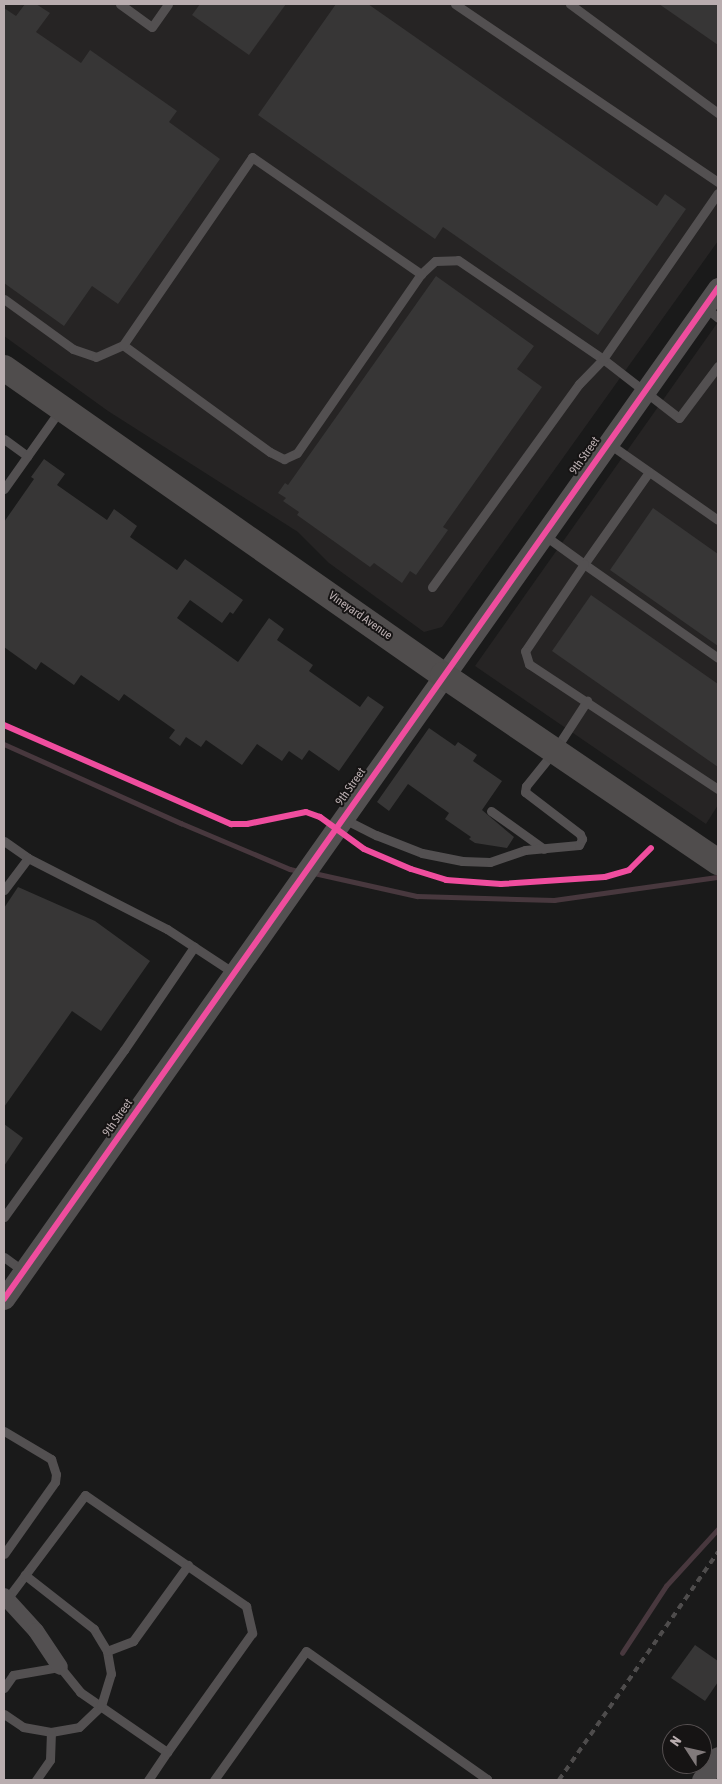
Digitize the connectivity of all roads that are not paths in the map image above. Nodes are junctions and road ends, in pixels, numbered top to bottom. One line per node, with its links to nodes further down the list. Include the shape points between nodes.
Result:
1 (120, 4): 2 (lane, via 152,27)
2 (168, 4)
3 (455, 4): 6 (lane)
4 (570, 4): 5 (lane)
5 (718, 113)
6 (718, 182)
7 (718, 192): 13 (lane)
8 (421, 274): 12 (lane, via 297,453 284,460); 12 (lane, via 252,157); 13 (lane, via 435,262 458,260)
9 (718, 288): 11 (street, 9th Street)
10 (4, 299): 12 (lane, via 73,349 96,357)
11 (711, 313): 16 (street, 9th Street)
12 (123, 345)
13 (603, 359): 16 (lane); 26 (lane, via 578,384)
14 (718, 366): 16 (lane, via 679,418)
15 (4, 368): 17 (main road, Vineyard Avenue)
16 (645, 392): 19 (street, 9th Street)
17 (61, 408): 20 (lane); 28 (main road, Vineyard Avenue)
18 (4, 440): 20 (lane)
19 (608, 443): 21 (lane); 24 (street, 9th Street)
20 (27, 456): 22 (lane)
21 (649, 472): 23 (lane); 25 (lane)
22 (4, 489)
23 (718, 520)
24 (543, 534): 25 (lane); 28 (street, 9th Street)
25 (584, 564): 27 (lane); 29 (lane, via 524,651 529,664)
26 (432, 588)
27 (718, 658)
28 (444, 675): 30 (main road, Vineyard Avenue); 33 (street, 9th Street)
29 (586, 702): 30 (lane); 31 (lane)
30 (555, 750): 35 (lane, via 526,786 525,792 580,834 582,839 580,845); 36 (main road, Vineyard Avenue)
31 (718, 789)
32 (491, 811): 35 (lane)
33 (343, 818): 35 (lane, via 405,847 462,861 490,862 525,850); 40 (street, 9th Street)
34 (4, 840): 37 (lane)
35 (544, 849)
36 (710, 856)
37 (28, 858): 38 (lane); 39 (lane, via 167,929)
38 (4, 890)
39 (194, 947): 40 (lane); 41 (lane)
40 (234, 973): 43 (street, 9th Street)
41 (4, 1217)
42 (4, 1257): 43 (lane)
43 (23, 1272): 44 (street, 9th Street)
44 (4, 1299)
45 (4, 1431): 46 (lane, via 51,1459 56,1474 55,1482)
46 (4, 1554)
47 (188, 1566): 48 (lane, via 84,1494); 50 (lane, via 133,1641); 56 (lane, via 246,1606 252,1633)
48 (25, 1575): 49 (lane); 50 (lane, via 94,1629)
49 (5, 1597): 51 (street, via 36,1631)
50 (107, 1651): 53 (lane, via 111,1674)
51 (60, 1667): 52 (lane, via 13,1675); 53 (lane, via 80,1692)
52 (4, 1688)
53 (101, 1706): 55 (lane, via 79,1727); 56 (lane)
54 (4, 1714): 55 (lane, via 22,1727)
55 (51, 1732): 58 (lane, via 50,1760)
56 (167, 1752): 59 (lane)
57 (718, 1757): 62 (street)
58 (36, 1780)
59 (148, 1780)
60 (214, 1780): 61 (lane, via 306,1651)
61 (486, 1780)
62 (704, 1780)

